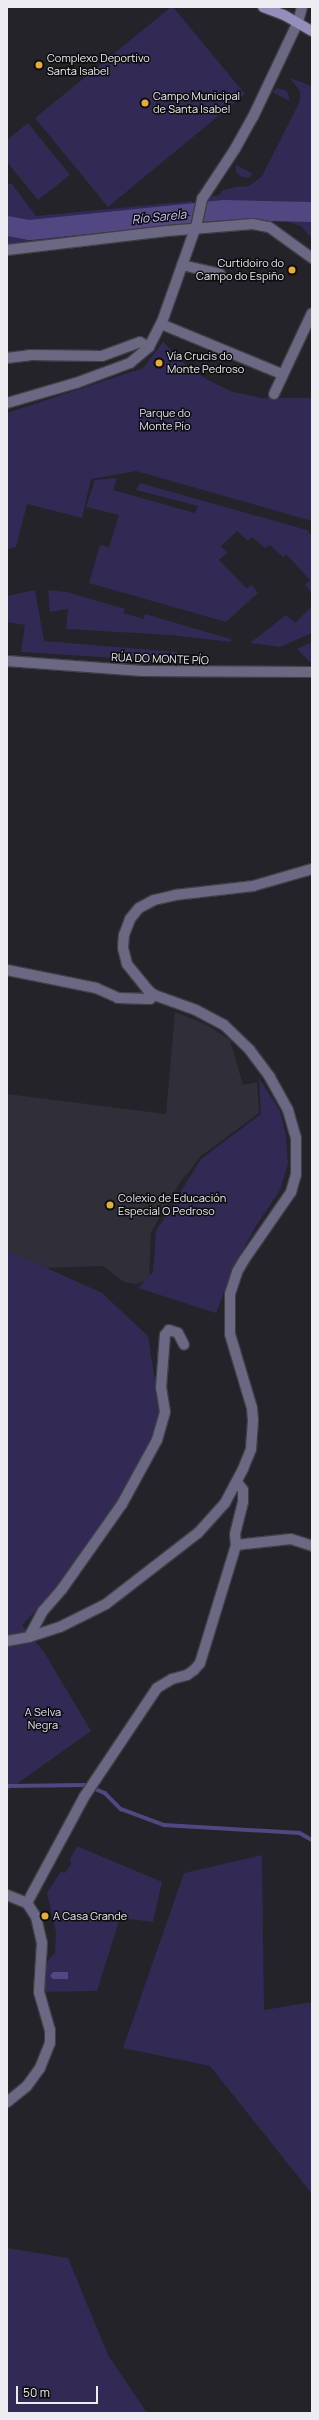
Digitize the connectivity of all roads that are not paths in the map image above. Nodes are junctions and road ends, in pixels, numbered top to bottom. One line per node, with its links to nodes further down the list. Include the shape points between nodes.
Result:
1 (263, 7): 4 (main road)
2 (302, 7): 4 (street)
3 (312, 20): 4 (main road)
4 (298, 22): 5 (main road); 6 (street, via 235,149 202,199)
5 (312, 31)
6 (196, 226): 7 (street); 8 (street, via 269,227); 9 (street)
7 (7, 250)
8 (312, 258)
9 (182, 265): 10 (street); 12 (street)
10 (220, 274)
11 (312, 313): 15 (street)
12 (161, 324): 13 (street); 15 (street)
13 (149, 347): 14 (street, via 140,342 102,356 30,355); 17 (street, via 130,363)
14 (7, 358)
15 (282, 374): 16 (street)
16 (274, 394)
17 (7, 404)
18 (7, 661): 19 (street, RÚA DO MONTE PÍO, via 143,672)
19 (312, 672)
20 (312, 869): 22 (street, via 252,886 175,895 154,900 139,908 126,927 123,948 127,964 134,976)
21 (7, 970): 22 (street, via 96,988 118,998 150,999)
22 (154, 995): 24 (street, via 196,1010 224,1025 243,1042 270,1077 288,1110 296,1138 296,1175 290,1192 244,1260 230,1294 230,1334 252,1408 253,1420 251,1449)
23 (184, 1345): 27 (street, via 178,1333 169,1330 164,1335 161,1388 165,1412 156,1440 122,1504 62,1589 43,1611)
24 (237, 1482): 25 (street, via 243,1490 243,1502 235,1534); 27 (street, via 225,1503 198,1533 106,1604 60,1627)
25 (236, 1545): 26 (street, via 291,1539); 30 (street, via 200,1663 187,1675 172,1679 157,1688 87,1793)
26 (312, 1546)
27 (29, 1637): 28 (street)
28 (7, 1641)
29 (7, 1895): 30 (street)
30 (27, 1903): 31 (street, via 36,1917 42,1943 39,1992 50,2030 50,2043 40,2068 26,2086)
31 (7, 2102)

